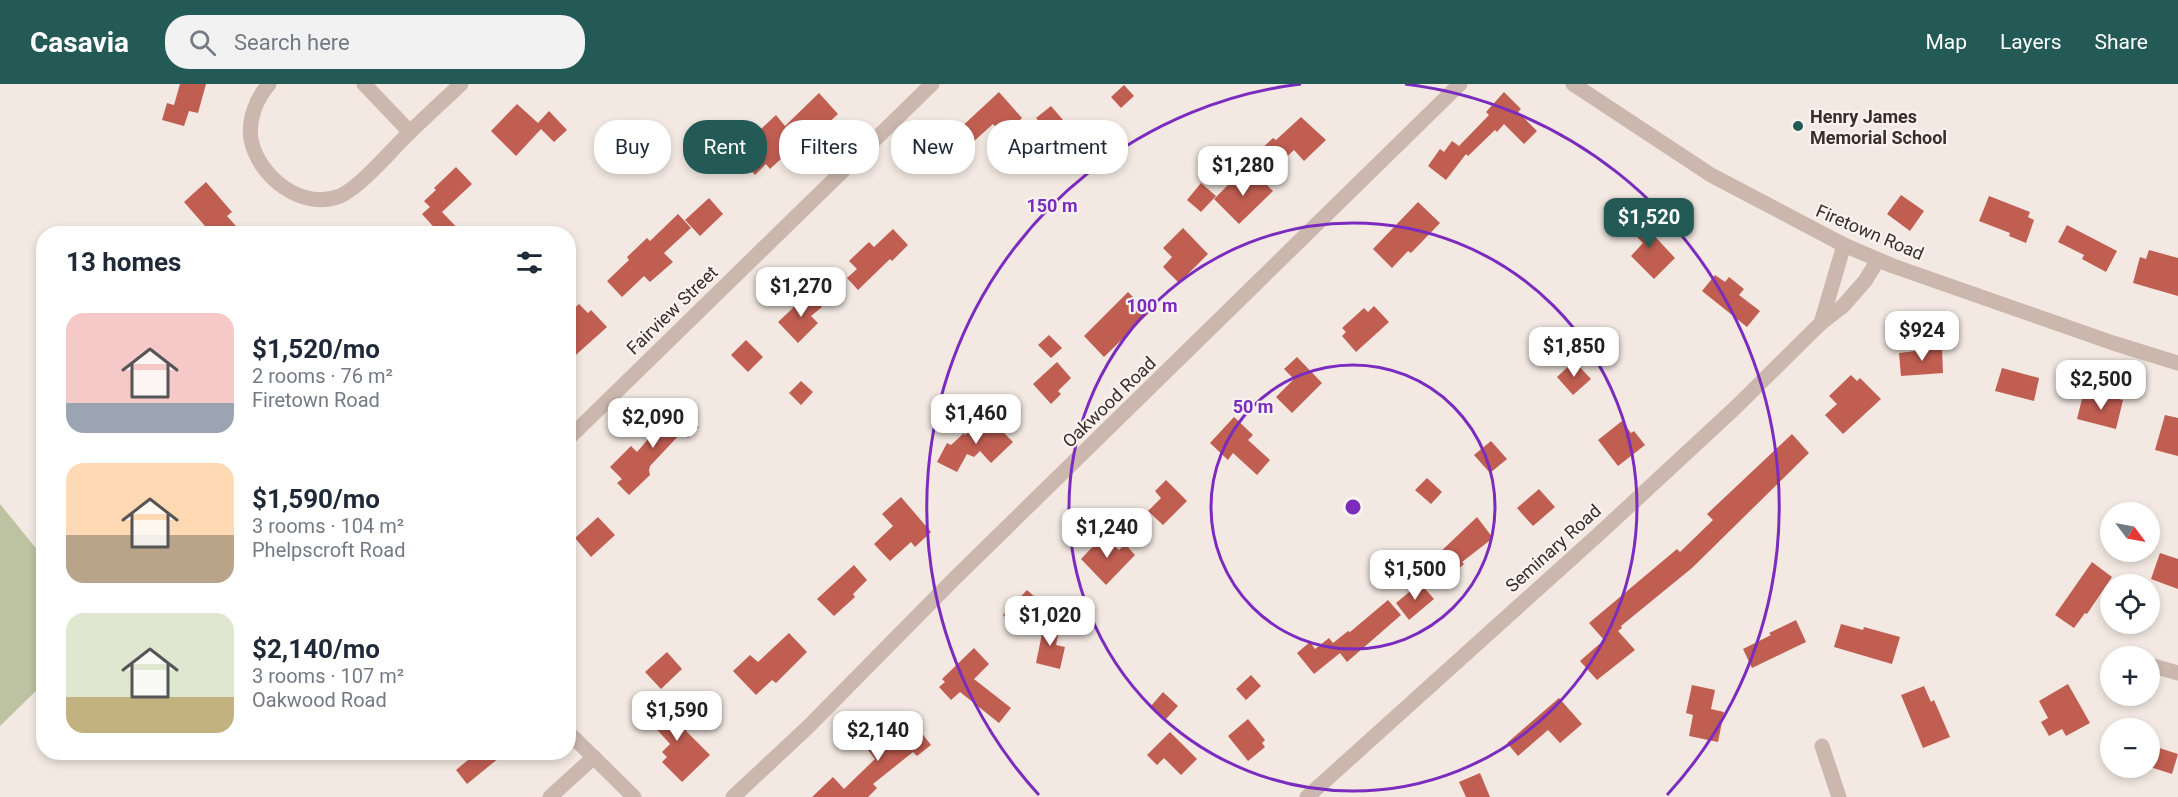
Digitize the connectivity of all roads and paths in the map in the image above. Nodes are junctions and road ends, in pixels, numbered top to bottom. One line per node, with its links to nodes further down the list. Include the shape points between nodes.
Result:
1 (269, 84): 7 (street, via 251,119 255,153 281,185 297,195 319,200 341,196)
2 (364, 84): 7 (street)
3 (460, 84): 7 (street)
4 (932, 84): 12 (street, Fairview Street)
5 (1460, 84): 20 (street, Oakwood Road)
6 (1573, 84): 8 (street, Firetown Road, via 1711,175)
7 (410, 132)
8 (1844, 245): 9 (street, Firetown Road); 10 (street, Seminary Road)
9 (1878, 261): 10 (street, Seminary Road, via 1843,306); 11 (street, Firetown Road)
10 (1821, 323): 21 (street, Seminary Road, via 1600,533)
11 (2178, 363)
12 (576, 430)
13 (2160, 668): 14 (street)
14 (2178, 674)
15 (576, 740): 17 (street)
16 (1822, 746): 22 (street)
17 (594, 757): 18 (street); 19 (street)
18 (550, 797)
19 (634, 797)
20 (733, 797)
21 (1307, 797)
22 (1839, 797)

